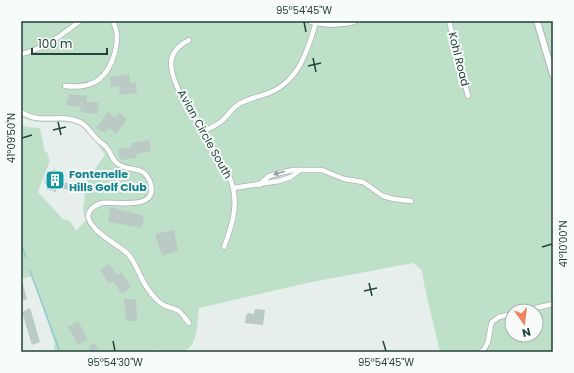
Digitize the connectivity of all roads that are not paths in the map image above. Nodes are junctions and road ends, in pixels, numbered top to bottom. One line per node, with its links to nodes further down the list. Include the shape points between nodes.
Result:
1 (80, 21): 8 (street, via 46,46)
2 (113, 21): 10 (street, via 117,37 115,50 113,60 103,77 82,86)
3 (354, 21): 6 (main road, via 339,24)
4 (449, 21): 11 (street, Kohl Road)
5 (537, 21): 9 (main road)
6 (313, 22): 13 (street, via 305,55 289,81 271,92 238,105 219,123)
7 (189, 40): 13 (street, Avian Circle South, via 175,52 171,62 181,94)
8 (21, 54)
9 (553, 75)
10 (65, 86)
11 (468, 96)
12 (21, 112): 20 (street, via 34,118 64,118 85,125 106,146 119,166 141,171 149,179 152,191 147,199 131,204 101,203 88,213 90,221 106,238 127,253 146,286 162,305 177,310)
13 (203, 132): 16 (street, Avian Circle South)
14 (301, 170): 15 (street, via 284,180); 15 (street, one-way to 15, via 274,174); 17 (street, via 322,170 344,179 363,182 383,196)
15 (259, 185): 16 (street)
16 (233, 188): 18 (street, Avian Circle South, via 234,217)
17 (411, 201)
18 (224, 247)
19 (504, 316): 21 (street, via 492,322 487,347)
20 (189, 323)
21 (481, 352)

